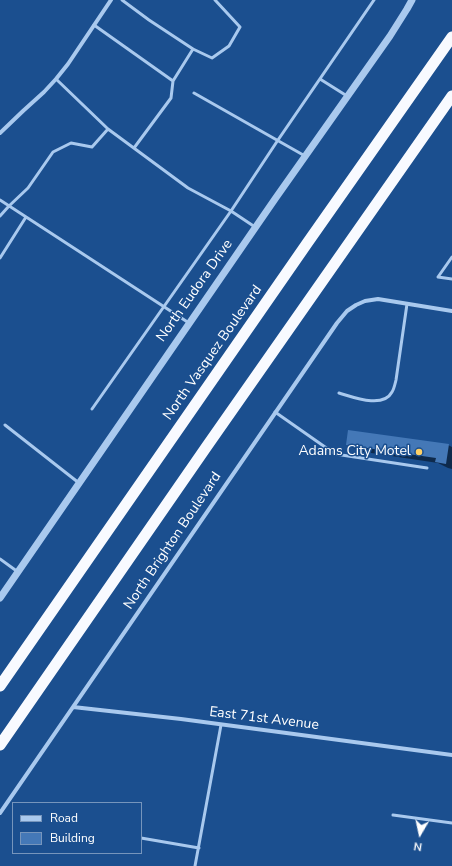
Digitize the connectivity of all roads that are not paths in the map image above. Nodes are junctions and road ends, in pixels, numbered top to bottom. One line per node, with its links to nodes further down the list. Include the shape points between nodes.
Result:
1 (111, 0): 6 (street)
2 (122, 0): 8 (lane)
3 (215, 0): 8 (lane, via 240,27 230,46 212,58)
4 (374, 0): 10 (lane)
5 (412, 0): 13 (street, North Eudora Drive)
6 (94, 25): 9 (street); 11 (lane)
7 (452, 37): 42 (highway, North Vasquez Boulevard)
8 (193, 50): 11 (lane)
9 (56, 79): 15 (lane); 16 (street)
10 (320, 79): 13 (lane); 17 (lane)
11 (173, 81): 18 (lane, via 170,98)
12 (194, 93): 17 (lane)
13 (347, 96): 19 (street, North Eudora Drive)
14 (452, 96): 45 (highway)
15 (108, 129): 18 (lane); 21 (lane, via 92,147 71,143 53,152 28,188)
16 (0, 133)
17 (278, 140): 19 (lane); 22 (lane)
18 (134, 148): 22 (lane, via 188,188)
19 (305, 156): 25 (street, North Eudora Drive)
20 (0, 200): 21 (lane)
21 (9, 206): 23 (lane); 24 (lane)
22 (231, 211): 25 (lane); 30 (lane)
23 (0, 216)
24 (26, 217): 27 (lane); 30 (lane)
25 (255, 227): 32 (street, North Eudora Drive)
26 (452, 257): 28 (lane, via 438,278)
27 (0, 258)
28 (452, 279)
29 (407, 304): 31 (street); 33 (lane, via 392,392 386,399 378,401); 35 (street, North Brighton Boulevard, via 378,299 356,304 347,311)
30 (164, 306): 32 (lane); 34 (lane)
31 (452, 311)
32 (189, 323): 38 (street, North Eudora Drive)
33 (339, 393)
34 (92, 409)
35 (275, 412): 37 (lane, via 335,454); 43 (street, North Brighton Boulevard)
36 (5, 425): 38 (lane)
37 (427, 468)
38 (79, 483): 40 (street, North Eudora Drive)
39 (0, 559): 40 (lane)
40 (18, 572): 41 (street, North Eudora Drive)
41 (0, 598)
42 (0, 686)
43 (73, 707): 44 (street, East 71st Avenue); 47 (street, North Brighton Boulevard)
44 (221, 725): 46 (street, East 71st Avenue); 51 (lane)
45 (0, 745)
46 (452, 755)
47 (0, 812)
48 (393, 815): 49 (lane)
49 (452, 824)
50 (142, 838): 51 (lane)
51 (199, 848): 52 (lane)
52 (195, 866)

